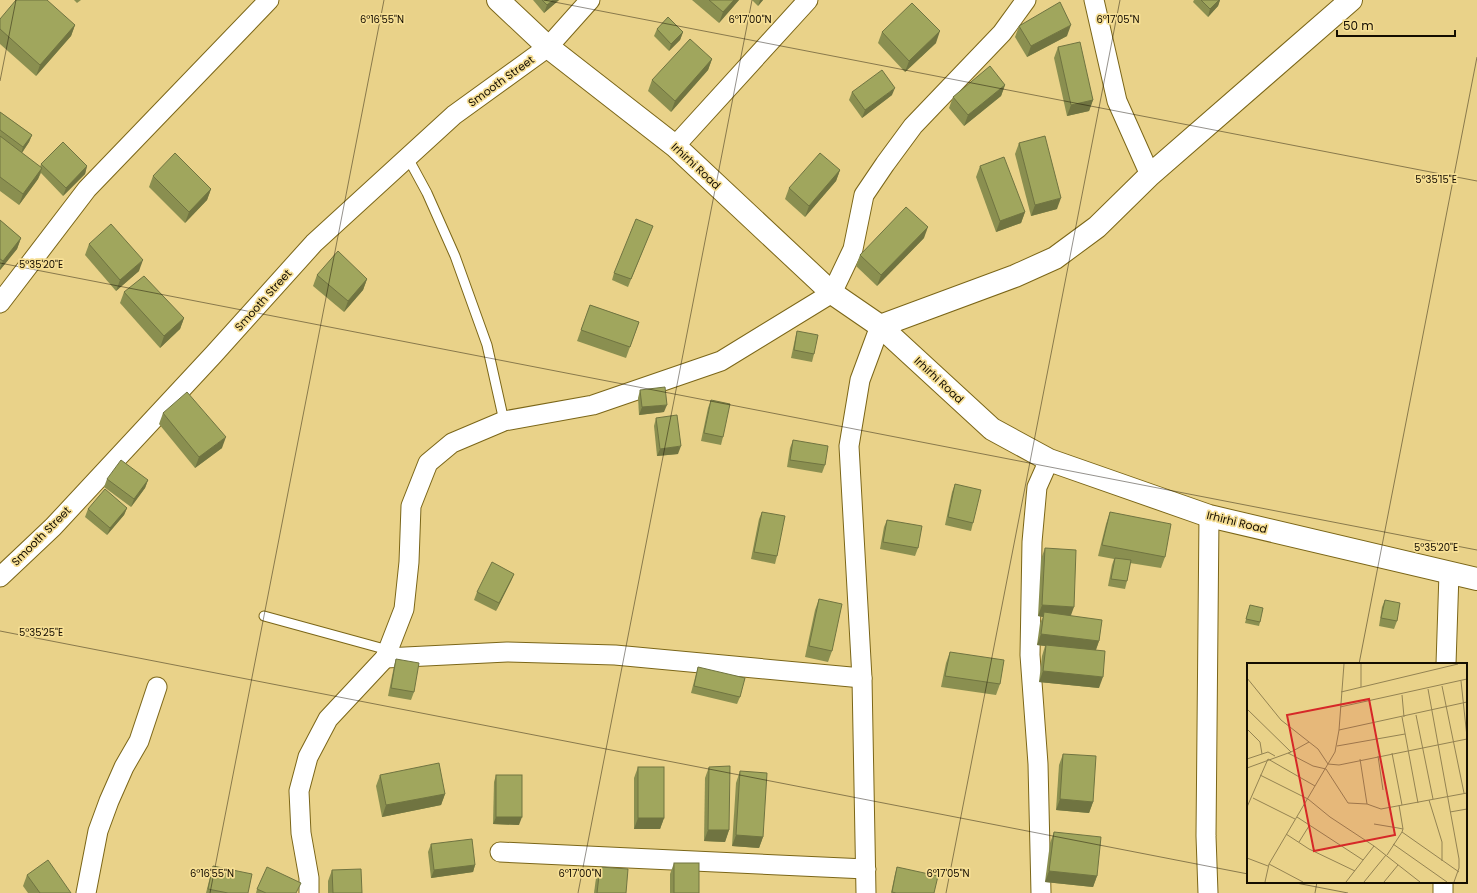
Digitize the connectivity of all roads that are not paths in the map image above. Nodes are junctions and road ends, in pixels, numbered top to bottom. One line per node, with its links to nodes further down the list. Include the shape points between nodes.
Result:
1 (498, 0): 8 (street, Irhirhi Road)
2 (590, 0): 8 (street, Smooth Street)
3 (808, 0): 9 (street)
4 (1026, 0): 12 (street, via 1002,33 913,126 885,164 864,196 853,250)
5 (1094, 0): 11 (street, via 1117,101)
6 (1351, 0): 11 (street)
7 (267, 1): 13 (street, via 87,190)
8 (548, 47): 9 (street, Irhirhi Road); 10 (street, Smooth Street, via 454,115)
9 (675, 146): 12 (street, Irhirhi Road)
10 (408, 158): 15 (lane, via 455,256 487,345); 19 (street, Smooth Street, via 314,243 53,527)
11 (1150, 175): 14 (street, via 1097,227 1055,258 1015,276)
12 (832, 293): 14 (street, Irhirhi Road); 15 (street, via 721,361 593,404)
13 (0, 303)
14 (880, 326): 16 (street, Irhirhi Road, via 992,429); 24 (street, via 860,380 849,446)
15 (504, 421): 22 (street, via 452,443 428,463 411,506 404,609)
16 (1049, 460): 17 (street, Irhirhi Road); 32 (street, via 1038,487 1032,542 1030,632 1038,764)
17 (1209, 516): 18 (street, Irhirhi Road); 33 (street, via 1206,836)
18 (1449, 573): 20 (street, Irhirhi Road); 23 (street)
19 (0, 577)
20 (1477, 580)
21 (264, 616): 22 (lane)
22 (387, 654): 24 (street, via 507,652 615,656); 30 (street, via 328,719 308,757 299,791)
23 (1446, 663)
24 (862, 678): 27 (street)
25 (157, 687): 29 (street, via 139,741 124,767 98,831)
26 (500, 852): 27 (street)
27 (866, 869): 31 (street)
28 (1443, 883): 34 (street)
29 (86, 893)
30 (309, 893)
31 (866, 893)
32 (1041, 893)
33 (1208, 893)
34 (1444, 893)

